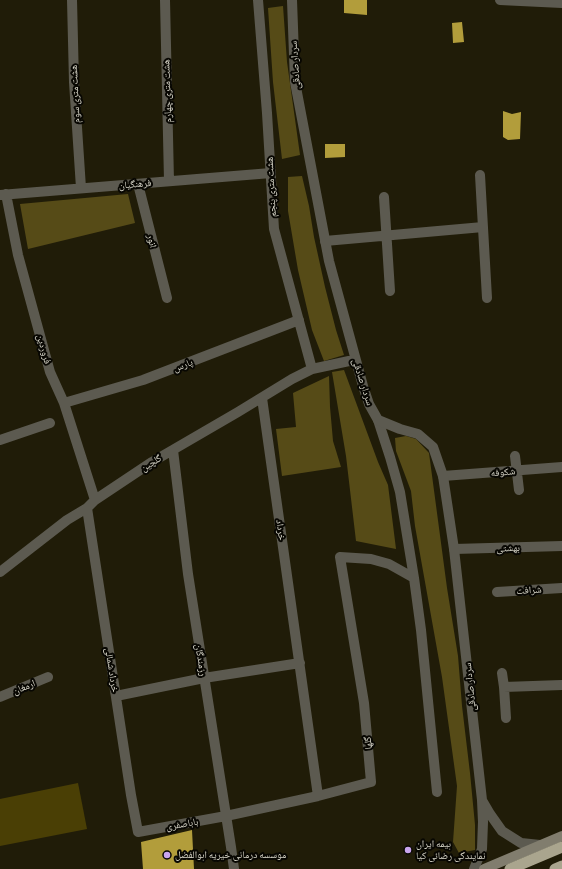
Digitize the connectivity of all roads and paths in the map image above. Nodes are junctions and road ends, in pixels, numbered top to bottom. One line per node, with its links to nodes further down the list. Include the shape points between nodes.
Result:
1 (72, 0): 12 (street, هشت متری سوم)
2 (165, 0): 10 (street, هشت متری چهارم)
3 (258, 0): 8 (street, هشت متری پنجم)
4 (292, 0): 17 (street, سردار صادقی, via 295,82)
5 (500, 0): 6 (street)
6 (546, 1): 7 (street)
7 (562, 4)
8 (270, 173): 10 (street, فرهنگیان); 21 (street, هشت متری پنجم, via 274,229)
9 (480, 175): 15 (street)
10 (169, 181): 11 (street, فرهنگیان)
11 (138, 184): 12 (street, فرهنگیان); 19 (street, انور)
12 (81, 188): 13 (street, فرهنگیان)
13 (3, 195): 25 (street, فروردین, via 50,372)
14 (384, 198): 16 (street)
15 (482, 227): 16 (street); 20 (street)
16 (387, 235): 17 (street); 18 (street)
17 (325, 241): 22 (street, سردار صادقی)
18 (390, 291)
19 (167, 298)
20 (487, 298)
21 (299, 320): 23 (street, هشت متری پنجم); 25 (street, پارس, via 143,380)
22 (356, 362): 23 (street, گلچین, via 348,361); 26 (street, سردار صادقی, via 369,404)
23 (312, 368): 24 (street, گلچین)
24 (262, 398): 29 (street, گلچین); 43 (street, خرداد)
25 (64, 403): 35 (street, فروردین)
26 (378, 420): 33 (street, سردار صادقی, via 418,434 433,447); 40 (street, via 400,492)
27 (50, 423): 28 (street)
28 (0, 440)
29 (173, 450): 35 (street, گلچین); 46 (street, رزمندگان)
30 (515, 456): 32 (street)
31 (562, 467): 32 (street, شکوفه)
32 (516, 470): 33 (street, شکوفه); 34 (street)
33 (443, 476): 38 (street, سردار صادقی)
34 (519, 490)
35 (95, 500): 36 (street, گلچین)
36 (87, 508): 39 (street, گلچین, via 67,520); 49 (street, خرداد شمالی)
37 (562, 546): 38 (street, بهشتی)
38 (454, 549): 54 (street, سردار صادقی)
39 (0, 572)
40 (414, 578): 52 (street); 53 (street, گلها, via 389,564 372,559 340,557 364,703 372,782)
41 (562, 588): 42 (street, شرافت)
42 (497, 592)
43 (300, 663): 46 (street); 53 (street, خرداد)
44 (502, 673): 48 (street)
45 (48, 677): 50 (street, ارمغان)
46 (204, 678): 49 (street); 55 (street, رزمندگان)
47 (562, 685): 48 (street)
48 (504, 688): 51 (street)
49 (116, 696): 56 (street, خرداد شمالی)
50 (0, 697)
51 (506, 718)
52 (437, 792)
53 (318, 796): 55 (street, گلها)
54 (482, 800): 58 (street, via 502,831 521,843); 62 (street, سردار صادقی, via 482,849)
55 (226, 816): 56 (street, باباصفری); 61 (street, رزمندگان)
56 (138, 832)
57 (562, 836): 58 (main road)
58 (540, 845): 63 (main road)
59 (562, 847): 64 (highway)
60 (562, 866): 65 (highway)
61 (234, 869)
62 (474, 869)
63 (484, 869)
64 (510, 869)
65 (555, 869)

